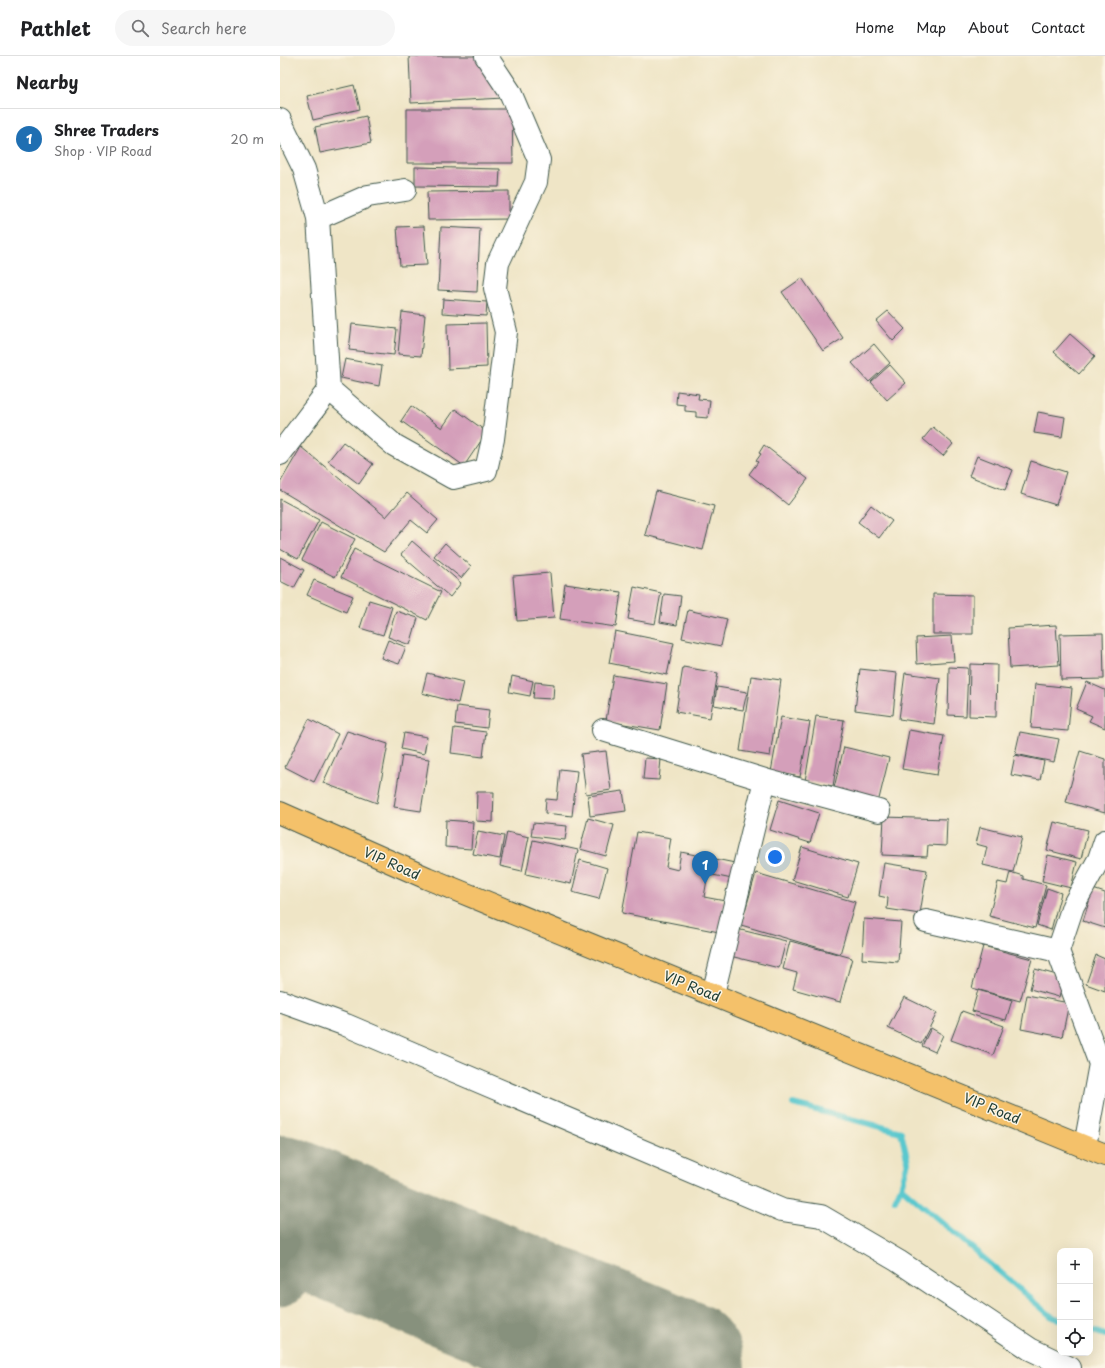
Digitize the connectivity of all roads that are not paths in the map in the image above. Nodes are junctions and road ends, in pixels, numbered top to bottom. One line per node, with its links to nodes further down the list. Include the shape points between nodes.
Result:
1 (486, 56): 5 (street, via 510,92 539,160 536,182 498,263 495,288 506,332 494,439 486,470 453,478 394,446)
2 (280, 120): 4 (street, via 304,169)
3 (405, 190): 4 (street, via 368,196)
4 (318, 218): 5 (street)
5 (329, 389): 6 (street)
6 (280, 454)
7 (603, 730): 8 (street)
8 (765, 780): 9 (street); 14 (street)
9 (879, 811)
10 (280, 813): 14 (highway, VIP Road, via 427,878)
11 (1105, 841): 13 (street, via 1099,859 1073,906)
12 (926, 921): 13 (street)
13 (1058, 951): 16 (street, via 1100,1064)
14 (713, 994): 16 (highway, VIP Road)
15 (280, 1001): 18 (street, via 346,1026 782,1210 821,1216 898,1261 1030,1349)
16 (1085, 1146): 17 (highway, VIP Road)
17 (1105, 1155)
18 (1070, 1368)

